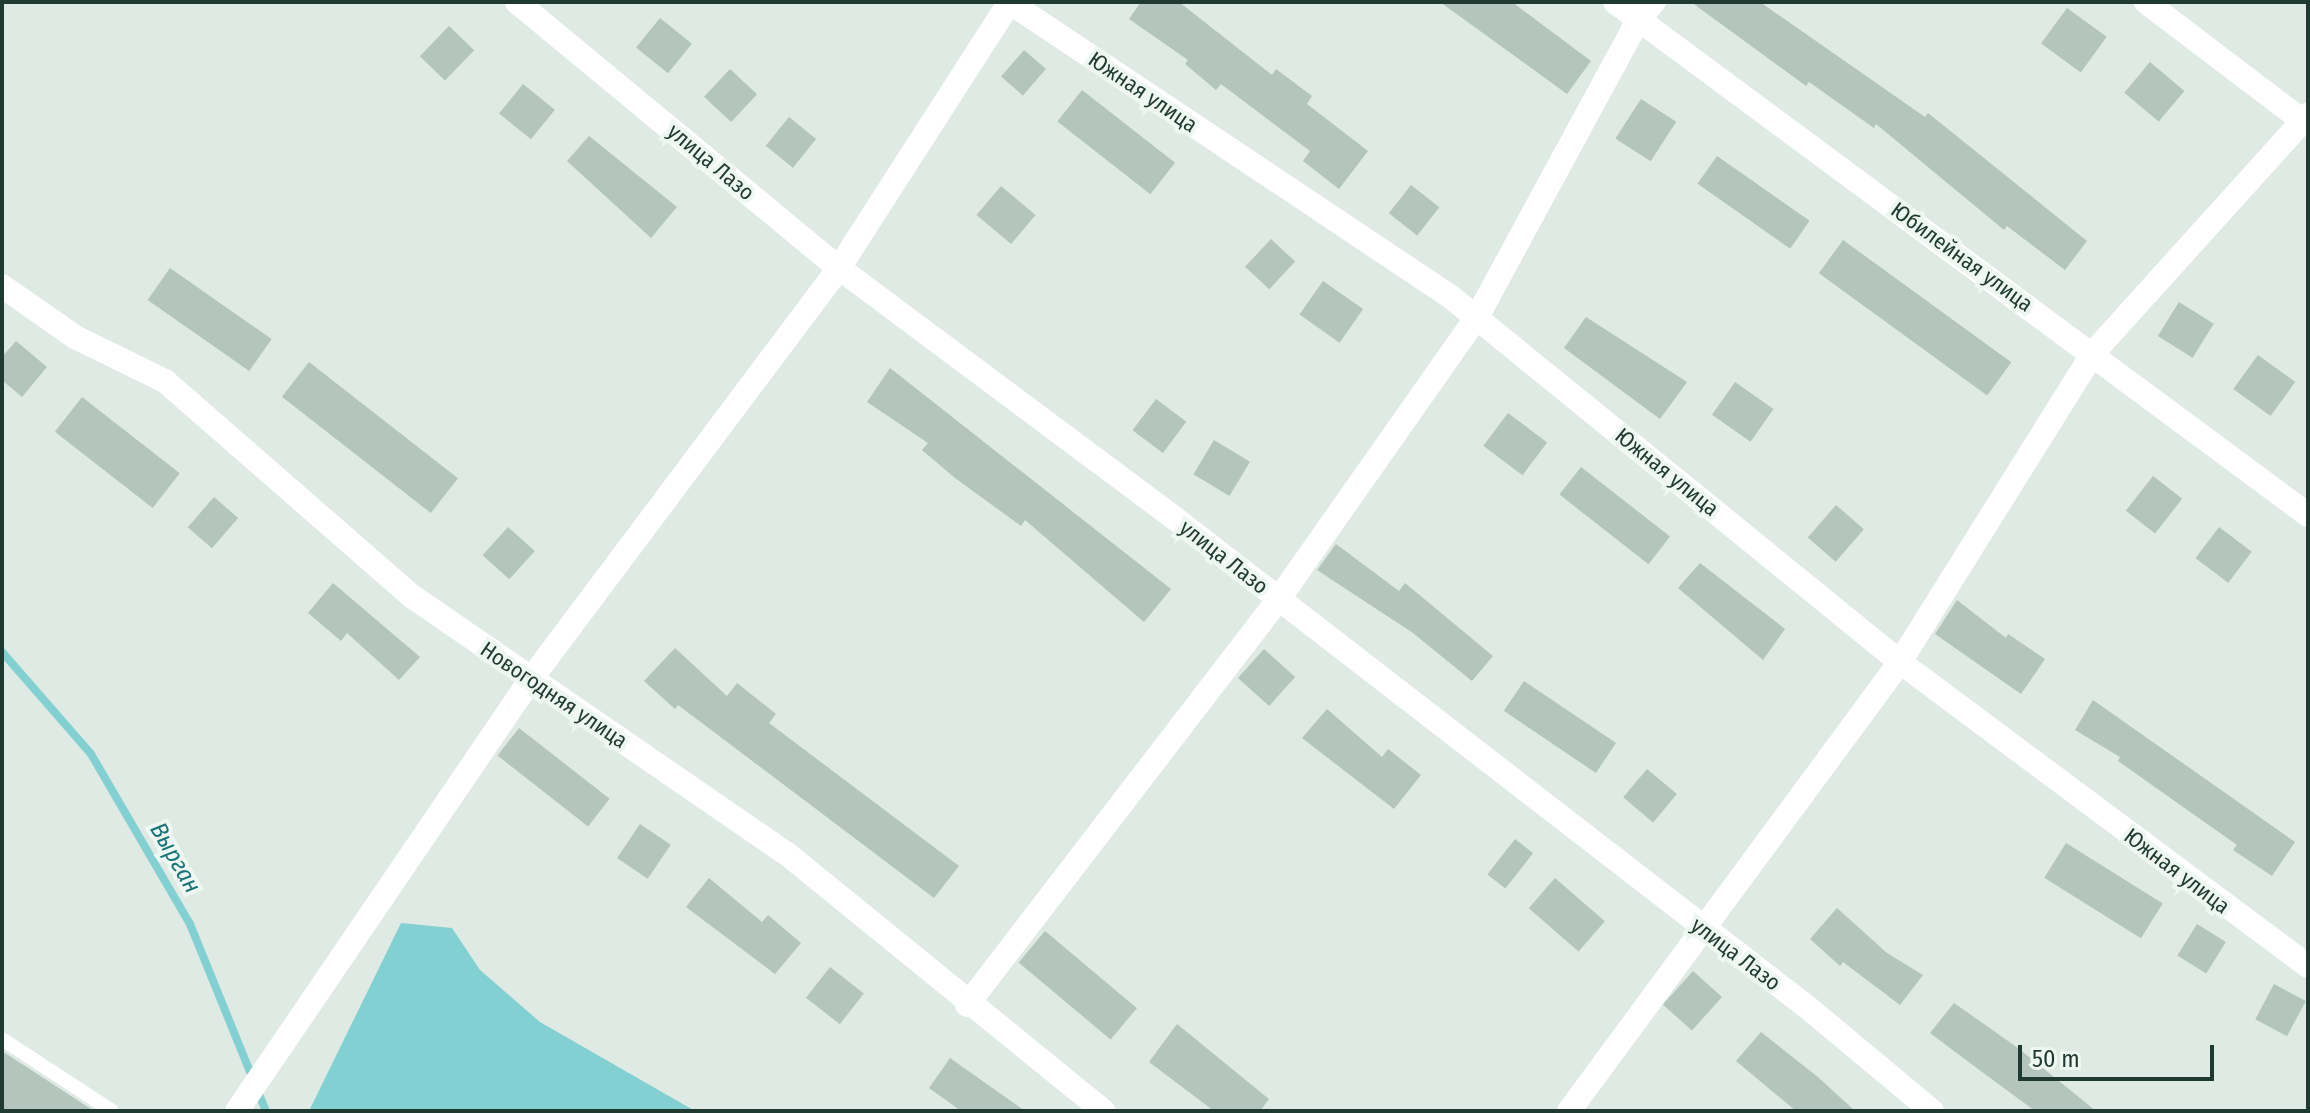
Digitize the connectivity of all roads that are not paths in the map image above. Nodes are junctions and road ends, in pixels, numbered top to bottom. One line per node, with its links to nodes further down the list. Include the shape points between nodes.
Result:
1 (517, 2): 7 (street, улица Лазо)
2 (1010, 2): 7 (street); 9 (street, Южная улица)
3 (1615, 2): 5 (street, Юбилейная улица)
4 (2146, 2): 6 (street)
5 (1646, 11): 9 (street); 10 (street, Юбилейная улица)
6 (2306, 121): 10 (street)
7 (839, 268): 12 (street, улица Лазо); 14 (street)
8 (2, 286): 14 (street, Новогодняя улица, via 75,337 165,381 413,597)
9 (1477, 317): 12 (street); 13 (street, Южная улица)
10 (2093, 353): 11 (street, Юбилейная улица); 13 (street)
11 (2308, 515)
12 (1278, 600): 15 (street, улица Лазо); 17 (street)
13 (1900, 662): 15 (street); 16 (street, Южная улица)
14 (531, 679): 17 (street, Новогодняя улица, via 786,853); 19 (street)
15 (1704, 931): 22 (street); 23 (street, улица Лазо)
16 (2308, 966)
17 (967, 1005): 21 (street, Новогодняя улица)
18 (2, 1039): 20 (lane)
19 (241, 1106)
20 (112, 1111)
21 (1103, 1111)
22 (1569, 1111)
23 (1932, 1111)

